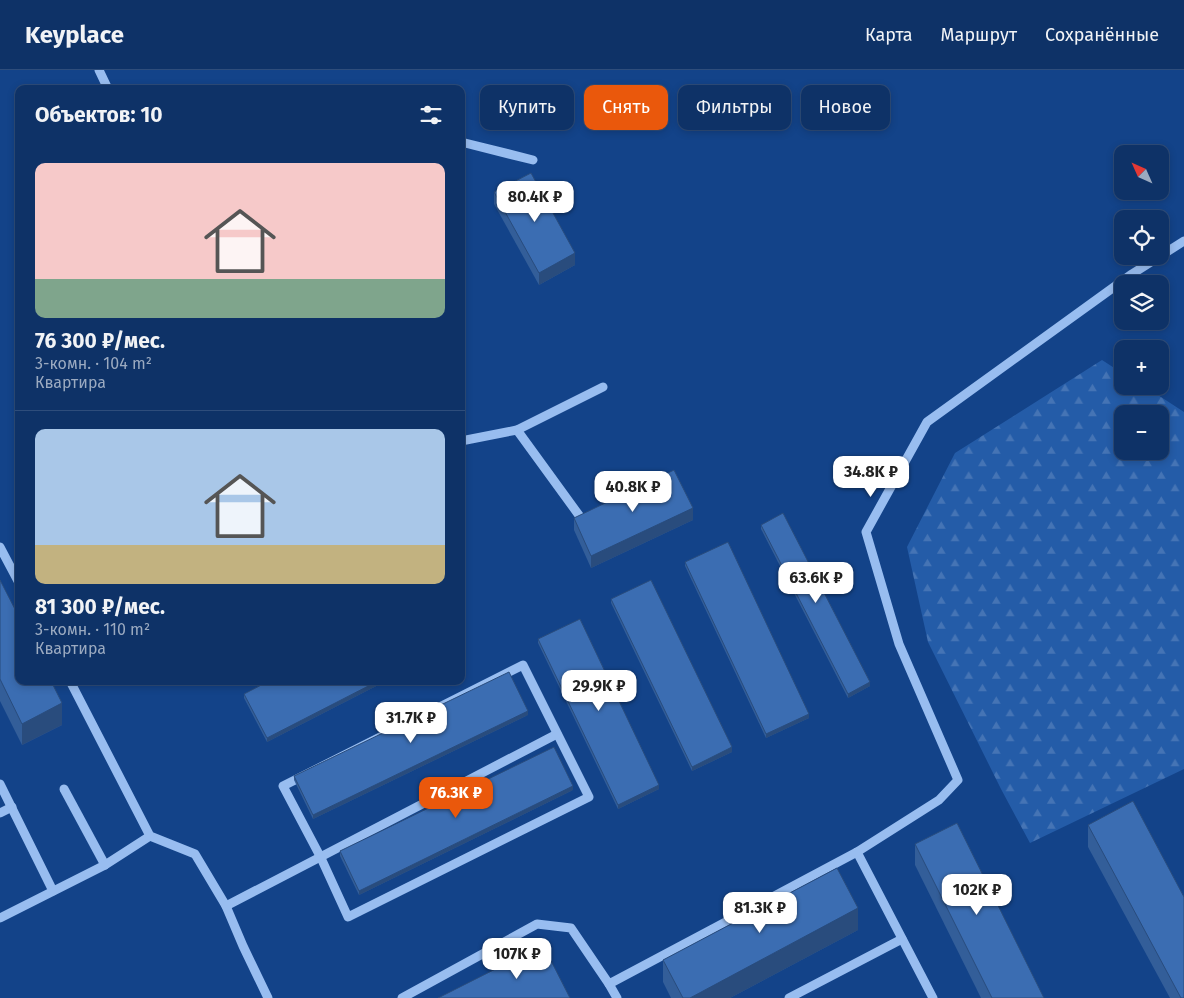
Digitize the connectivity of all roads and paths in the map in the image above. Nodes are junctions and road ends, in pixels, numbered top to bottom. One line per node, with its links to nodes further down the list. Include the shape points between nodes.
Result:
1 (98, 70): 2 (street)
2 (106, 85)
3 (465, 143): 4 (street)
4 (534, 160)
5 (1184, 241): 19 (street, via 1132,274 927,422 866,532 899,644 958,780 939,800)
6 (603, 387): 7 (street)
7 (517, 430): 8 (street); 9 (street)
8 (465, 440)
9 (581, 518)
10 (0, 547): 11 (street)
11 (15, 575)
12 (72, 685): 18 (street)
13 (558, 734): 20 (street); 20 (street, via 589,797 348,917); 20 (street, via 523,665 283,786)
14 (0, 784): 16 (street)
15 (64, 789): 21 (street)
16 (12, 807): 17 (street); 22 (street)
17 (0, 813)
18 (150, 836): 21 (street); 23 (street, via 195,854)
19 (857, 852): 25 (street); 26 (street)
20 (321, 858): 23 (street)
21 (105, 865): 22 (street)
22 (53, 891): 24 (street)
23 (226, 906): 27 (street)
24 (0, 918)
25 (902, 939): 30 (street); 31 (street)
26 (609, 984): 28 (street, via 571,928 537,924); 29 (street)
27 (268, 998)
28 (402, 998)
29 (617, 998)
30 (789, 998)
31 (933, 998)

